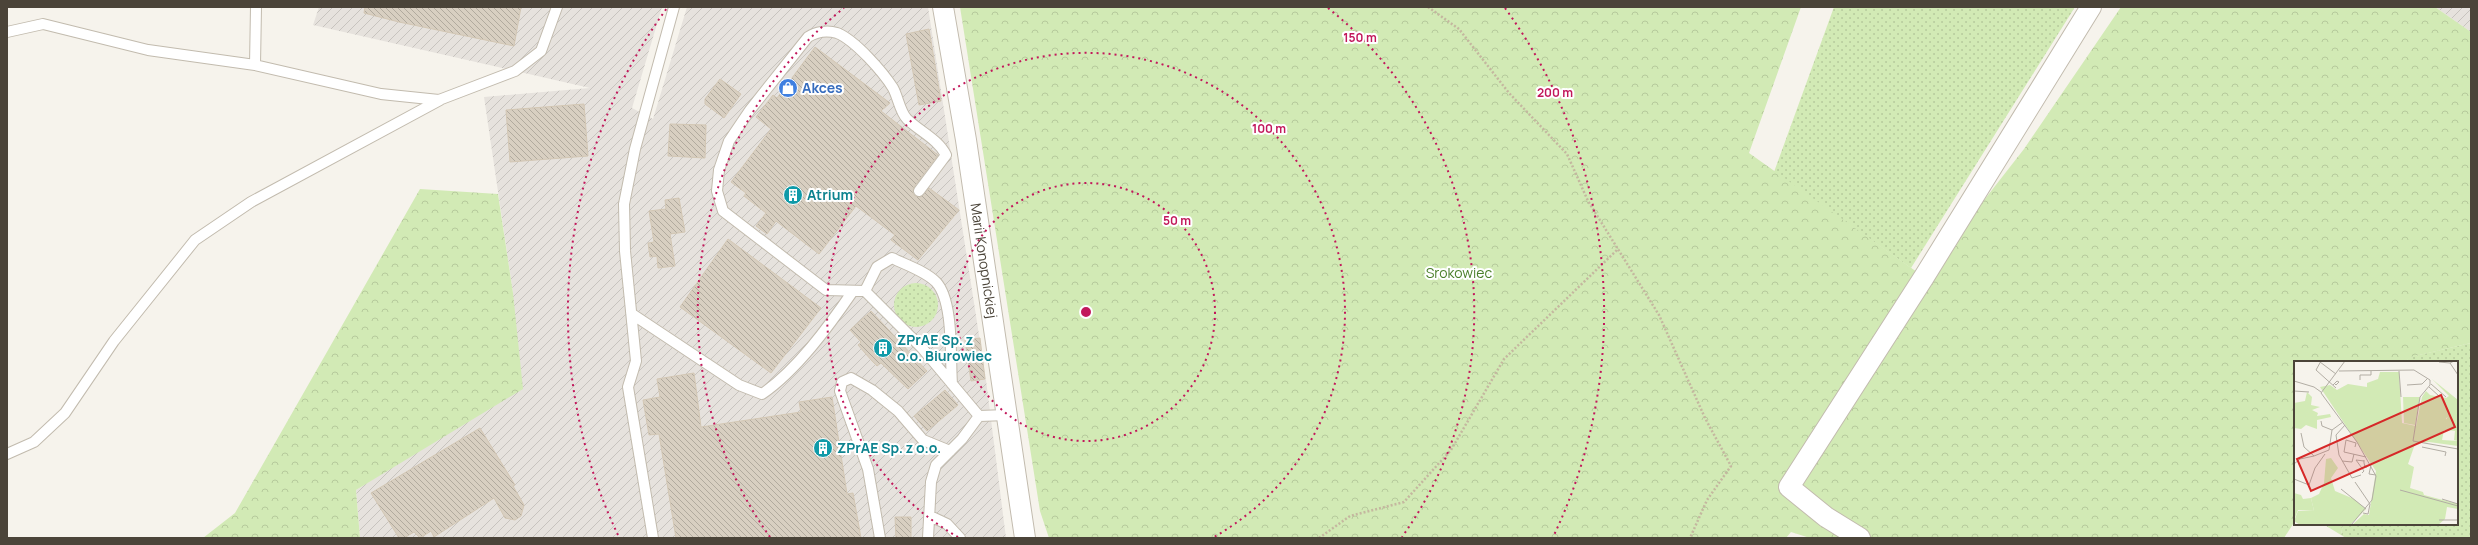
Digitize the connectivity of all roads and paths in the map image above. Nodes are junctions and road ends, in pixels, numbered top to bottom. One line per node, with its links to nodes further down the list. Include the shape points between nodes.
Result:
1 (256, 7): 8 (lane)
2 (557, 7): 9 (lane, via 541,51 515,71)
3 (674, 7): 14 (lane, via 635,150 624,204 625,251)
4 (943, 7): 16 (street, Marii Konopnickiej, via 966,140)
5 (1428, 7): 11 (path, via 1459,29 1509,93 1567,154 1588,201)
6 (2091, 7): 28 (street, via 1920,284 1789,487 1826,517)
7 (7, 32): 8 (lane, via 43,24 148,50)
8 (256, 65): 9 (lane, via 381,94)
9 (440, 100): 19 (lane, via 251,202 195,240 114,341 65,413 34,442)
10 (919, 191): 12 (lane, via 946,156 942,148 905,117 892,86 869,59 837,33 815,32 808,37 729,140 719,170 717,190 723,211 826,290)
11 (1618, 249): 26 (path, via 1504,359 1451,450 1404,502 1350,516); 27 (path, via 1659,315 1705,418 1731,466 1707,500)
12 (853, 291): 13 (lane); 14 (lane, via 826,330 778,383 762,394 739,385)
13 (865, 291): 15 (lane, via 922,348); 15 (lane, via 877,267 892,258 936,282 943,292 947,307)
14 (632, 314): 21 (lane, via 636,361 628,387)
15 (952, 384): 17 (lane)
16 (1007, 415): 17 (lane); 25 (street, Marii Konopnickiej)
17 (979, 416): 18 (lane)
18 (950, 451): 20 (lane, via 936,465 930,482); 22 (lane, via 923,440 898,411 872,390 851,378 842,382 840,391 868,469)
19 (7, 454)
20 (930, 516): 23 (lane); 24 (lane, via 947,524)
21 (653, 538)
22 (880, 538)
23 (928, 538)
24 (960, 538)
25 (1025, 538)
26 (1319, 538)
27 (1690, 538)
28 (1860, 538)

